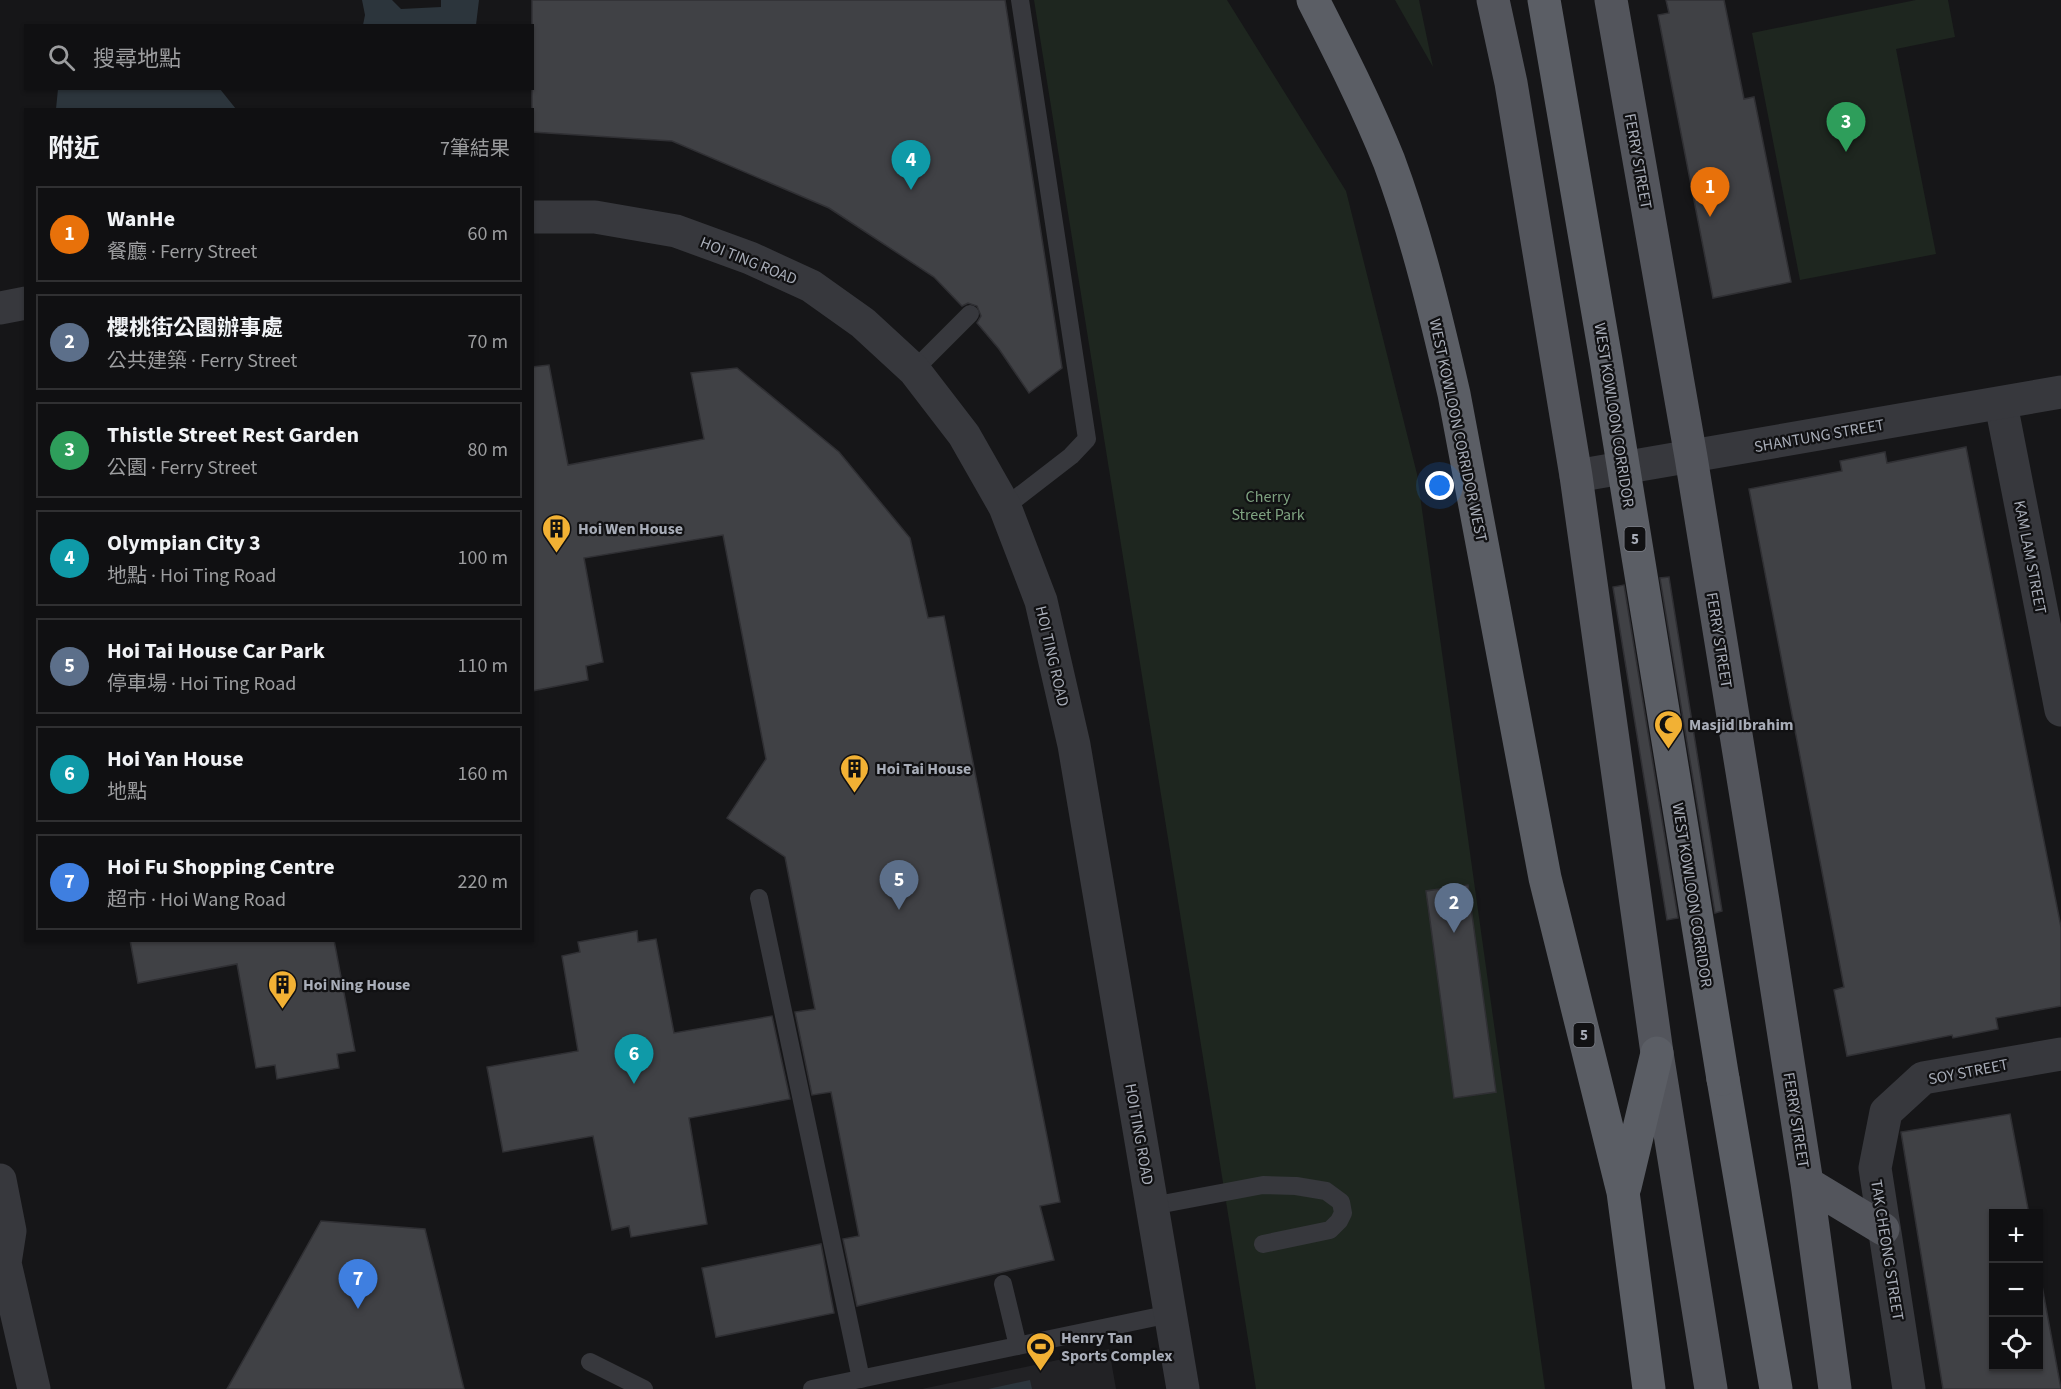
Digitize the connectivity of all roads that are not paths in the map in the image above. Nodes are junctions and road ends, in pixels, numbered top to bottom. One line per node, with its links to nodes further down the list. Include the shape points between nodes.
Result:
1 (1020, 0): 15 (lane, via 1087,439)
2 (1313, 0): 23 (highway, WEST KOWLOON CORRIDOR WEST / 5, via 1364,100 1389,163 1441,336 1545,878)
3 (1493, 0): 14 (main road, via 1511,83)
4 (1544, 0): 40 (highway, WEST KOWLOON CORRIDOR / 5, bridge)
5 (1611, 0): 13 (main road, FERRY STREET)
6 (534, 217): 10 (street, HOI TING ROAD, via 595,217 675,231 750,258 811,286 862,323)
7 (24, 303): 8 (street)
8 (0, 308)
9 (970, 314): 10 (lane)
10 (914, 370): 15 (street, HOI TING ROAD, via 964,435)
11 (2061, 392): 12 (street, SHANTUNG STREET)
12 (2001, 404): 13 (street, SHANTUNG STREET); 16 (street, KAM LAM STREET)
13 (1691, 457): 14 (street, SHANTUNG STREET); 22 (main road, FERRY STREET)
14 (1576, 476): 18 (main road)
15 (1005, 507): 24 (street, HOI TING ROAD, via 1041,601 1074,745)
16 (2061, 710)
17 (759, 898): 33 (lane)
18 (1657, 1053): 23 (highway); 39 (main road)
19 (2061, 1054): 20 (street, SOY STREET, via 1923,1078)
20 (1886, 1112): 25 (street, TAK CHEONG STREET, via 1875,1168)
21 (0, 1180): 27 (street, via 10,1231)
22 (1807, 1183): 25 (main road); 41 (main road, FERRY STREET)
23 (1623, 1192): 38 (highway, 5)
24 (1152, 1206): 26 (lane, via 1263,1185 1326,1191 1341,1202 1343,1213 1330,1230); 30 (street, HOI TING ROAD)
25 (1883, 1229): 42 (street, TAK CHEONG STREET)
26 (1263, 1244)
27 (2, 1260): 29 (street)
28 (1003, 1284): 31 (lane)
29 (6, 1303): 34 (street)
30 (1170, 1314): 31 (lane); 37 (street, HOI TING ROAD)
31 (1018, 1346): 33 (lane)
32 (590, 1362): 35 (lane)
33 (861, 1378): 36 (lane)
34 (34, 1389)
35 (644, 1389)
36 (812, 1389)
37 (1183, 1389)
38 (1649, 1389)
39 (1711, 1389)
40 (1776, 1389)
41 (1835, 1389)
42 (1909, 1389)

